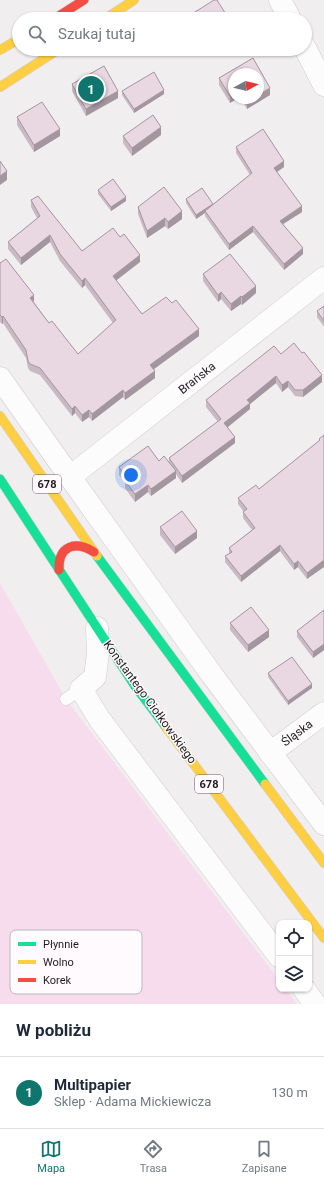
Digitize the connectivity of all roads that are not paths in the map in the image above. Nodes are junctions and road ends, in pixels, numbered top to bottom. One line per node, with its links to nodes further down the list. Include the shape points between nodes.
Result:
1 (84, 0): 4 (main road)
2 (134, 0): 5 (main road)
3 (280, 0): 6 (street)
4 (65, 12)
5 (116, 12)
6 (286, 12)
7 (12, 43): 8 (main road)
8 (0, 50)
9 (48, 56): 12 (main road)
10 (309, 56): 11 (street)
11 (324, 85)
12 (0, 87)
13 (324, 278): 16 (street, Brańska)
14 (0, 378): 16 (street)
15 (0, 416): 18 (main road, 678)
16 (70, 478): 22 (street)
17 (0, 479): 19 (main road, Konstantego Ciołkowskiego / 678)
18 (94, 552): 19 (main road, via 83,546 66,549 58,563); 24 (main road, 678)
19 (59, 570): 20 (main road, Konstantego Ciołkowskiego / 678)
20 (97, 628): 25 (main road, Konstantego Ciołkowskiego / 678, via 135,686); 26 (street, via 98,654 94,677 73,694 100,720)
21 (324, 713): 22 (street, Śląska)
22 (270, 753): 23 (street)
23 (324, 824)
24 (324, 863)
25 (324, 938)
26 (276, 952)
27 (306, 992): 28 (street)
28 (316, 1004)

